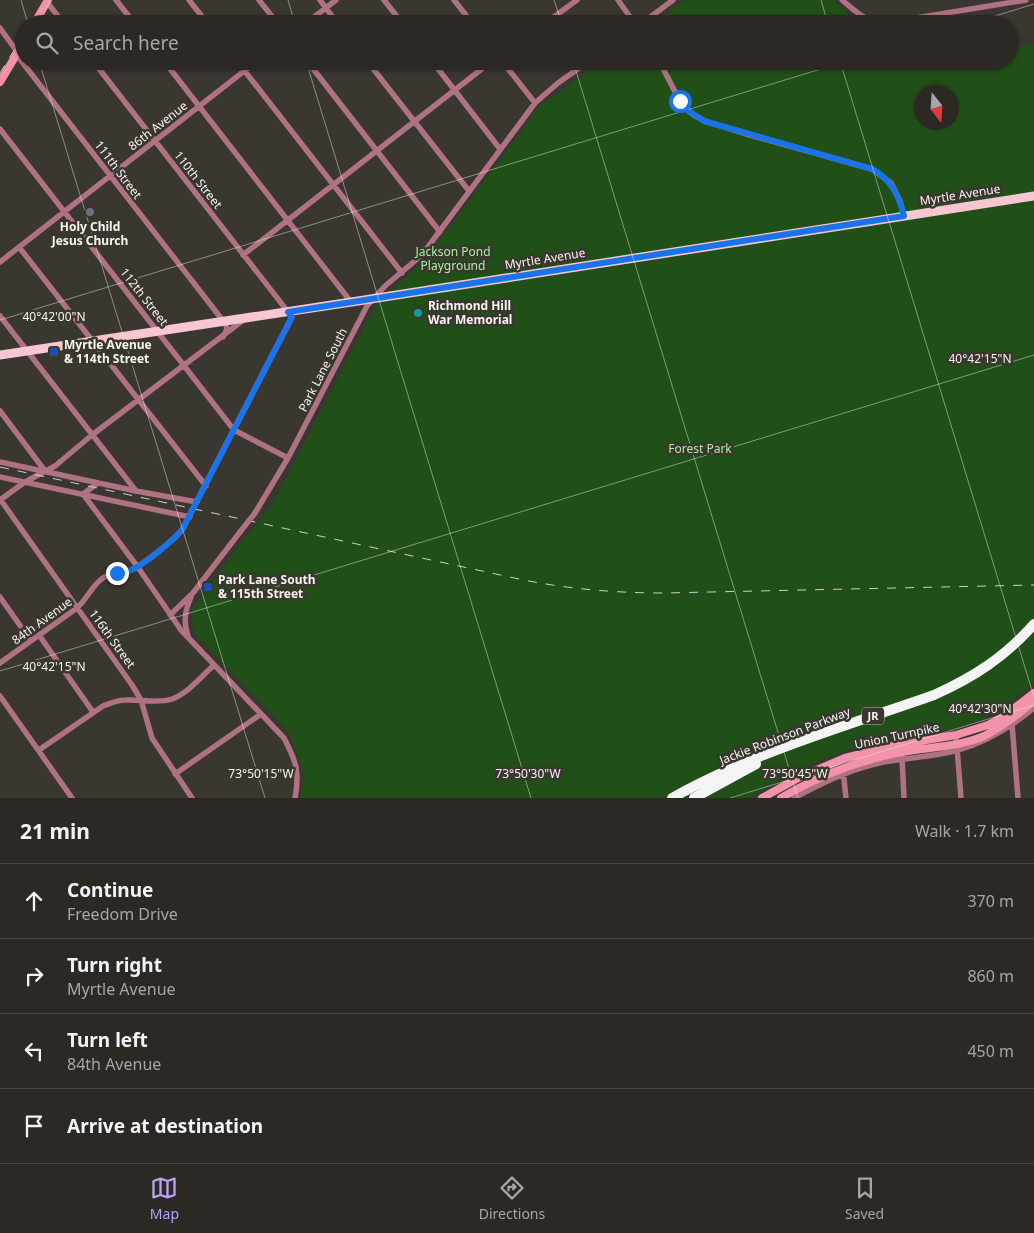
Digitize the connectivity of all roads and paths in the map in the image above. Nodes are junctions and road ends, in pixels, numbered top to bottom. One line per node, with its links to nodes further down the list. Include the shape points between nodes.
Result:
1 (116, 0): 17 (street)
2 (189, 0): 18 (street)
3 (259, 0): 19 (street)
4 (320, 0): 14 (street)
5 (336, 0): 14 (street)
6 (384, 0): 22 (street)
7 (454, 0): 23 (street)
8 (577, 0): 24 (street)
9 (618, 0): 25 (street)
10 (673, 0): 26 (street)
11 (842, 0): 27 (street)
12 (1026, 0): 28 (street)
13 (48, 1): 15 (main road); 16 (street)
14 (326, 8): 20 (street); 21 (street)
15 (39, 15)
16 (58, 15)
17 (128, 15)
18 (201, 15)
19 (271, 15)
20 (317, 15)
21 (331, 15)
22 (396, 15)
23 (466, 15)
24 (556, 15)
25 (629, 15)
26 (653, 15)
27 (860, 15)
28 (934, 15)
29 (0, 28): 30 (street, 111th Street)
30 (15, 49)
31 (15, 58): 43 (main road)
32 (28, 70): 52 (street, 111th Street)
33 (100, 70): 49 (street, 110th Street)
34 (171, 70): 46 (street)
35 (314, 70): 51 (street)
36 (374, 70): 47 (street)
37 (439, 70): 44 (street)
38 (480, 70): 44 (street)
39 (509, 70): 45 (street)
40 (577, 70): 45 (street, Park Lane South)
41 (664, 70): 57 (street, via 686,109 704,121 872,169 891,183)
42 (244, 71): 46 (street, 86th Avenue); 53 (street)
43 (0, 82)
44 (454, 90): 47 (street); 50 (street)
45 (535, 103): 50 (street, Park Lane South)
46 (199, 106): 49 (street, 86th Avenue); 58 (street)
47 (414, 122): 51 (street); 54 (street)
48 (0, 129): 56 (street, 112th Street)
49 (155, 141): 52 (street, 86th Avenue); 61 (street, 110th Street)
50 (500, 149): 54 (street, Park Lane South)
51 (377, 151): 53 (street); 59 (street)
52 (110, 176): 56 (street, 86th Avenue); 69 (street, 111th Street)
53 (333, 185): 58 (street); 63 (street)
54 (469, 191): 59 (street, Park Lane South)
55 (1034, 196): 57 (main road, Myrtle Avenue)
56 (64, 212): 60 (street, 86th Avenue); 70 (street, 112th Street)
57 (904, 216): 64 (main road, Myrtle Avenue)
58 (288, 220): 61 (street); 65 (street)
59 (440, 232): 63 (street, Park Lane South)
60 (19, 247): 62 (street, 86th Avenue); 72 (street)
61 (243, 255): 66 (street, 110th Street)
62 (0, 262)
63 (402, 274): 64 (street, Park Lane South)
64 (374, 298): 65 (main road, Myrtle Avenue); 80 (street, Park Lane South)
65 (351, 302): 66 (main road, Myrtle Avenue)
66 (288, 312): 68 (main road, Myrtle Avenue); 78 (street, 84th Avenue, via 292,317)
67 (0, 316): 73 (street)
68 (246, 318): 69 (main road, Myrtle Avenue); 71 (street)
69 (224, 322): 70 (main road, Myrtle Avenue); 71 (street, via 227,327)
70 (157, 331): 72 (main road, Myrtle Avenue); 75 (street, 112th Street)
71 (223, 337): 75 (street)
72 (92, 341): 73 (main road, Myrtle Avenue); 76 (street)
73 (27, 351): 74 (main road, Myrtle Avenue); 79 (street)
74 (0, 355)
75 (184, 366): 76 (street); 78 (street, 112th Street)
76 (139, 400): 79 (street); 86 (street)
77 (0, 410): 82 (street)
78 (234, 430): 80 (street, 112th Street); 86 (street, 84th Avenue)
79 (92, 436): 82 (street); 87 (street)
80 (288, 458): 93 (street, Park Lane South, bridge, via 255,513)
81 (0, 462): 82 (street)
82 (45, 471): 84 (street); 85 (street)
83 (0, 477): 84 (street)
84 (25, 482): 88 (street); 89 (street)
85 (98, 483): 87 (street); 88 (street)
86 (206, 486): 90 (street, 84th Avenue)
87 (136, 491): 90 (street)
88 (83, 494): 91 (street); 92 (street)
89 (0, 499): 95 (street, 116th Street)
90 (197, 502): 91 (street, 84th Avenue)
91 (190, 516): 92 (street, 84th Avenue, via 172,541)
92 (137, 566): 95 (street, 84th Avenue, via 105,576); 96 (street)
93 (193, 593): 96 (street, Park Lane South); 100 (street, Park Lane South, via 184,624)
94 (0, 597): 101 (street)
95 (77, 608): 99 (street, 84th Avenue); 106 (street, 116th Street)
96 (170, 614): 100 (street)
97 (1034, 624): 124 (highway, Jackie Robinson Parkway / JR, via 989,666 955,685 762,755)
98 (1034, 633): 117 (highway, Jackie Robinson Parkway / JR, via 997,667 963,688)
99 (39, 635): 101 (street, 84th Avenue); 109 (street)
100 (189, 638): 103 (street)
101 (31, 641): 102 (street, 84th Avenue)
102 (0, 663)
103 (214, 665): 106 (street, via 171,699); 110 (street)
104 (1034, 693): 112 (main road, Union Turnpike, via 1003,717)
105 (0, 696): 114 (street)
106 (141, 700): 109 (street, via 113,702); 119 (street, 116th Street, via 152,738)
107 (1034, 702): 111 (main road, Union Turnpike)
108 (1034, 708): 111 (street, Union Turnpike)
109 (93, 712): 114 (street)
110 (261, 714): 119 (street); 123 (street, via 284,738 295,759 298,782)
111 (1011, 723): 113 (main road, Union Turnpike); 132 (street)
112 (956, 735): 113 (street); 116 (main road, Union Turnpike, via 897,745)
113 (956, 747): 115 (main road, Union Turnpike); 131 (street)
114 (39, 750): 121 (street)
115 (902, 756): 118 (main road, Union Turnpike, via 872,759); 130 (street)
116 (842, 760): 118 (street); 127 (main road, Union Turnpike, via 800,776)
117 (756, 764): 125 (highway, Jackie Robinson Parkway / JR); 126 (highway)
118 (843, 771): 120 (main road, Union Turnpike); 129 (street)
119 (175, 774): 122 (street, 116th Street)
120 (791, 796): 128 (main road, Union Turnpike)
121 (72, 798)
122 (192, 798)
123 (295, 798)
124 (672, 798)
125 (685, 798)
126 (694, 798)
127 (762, 798)
128 (781, 798)
129 (846, 798)
130 (904, 798)
131 (961, 798)
132 (1018, 798)

